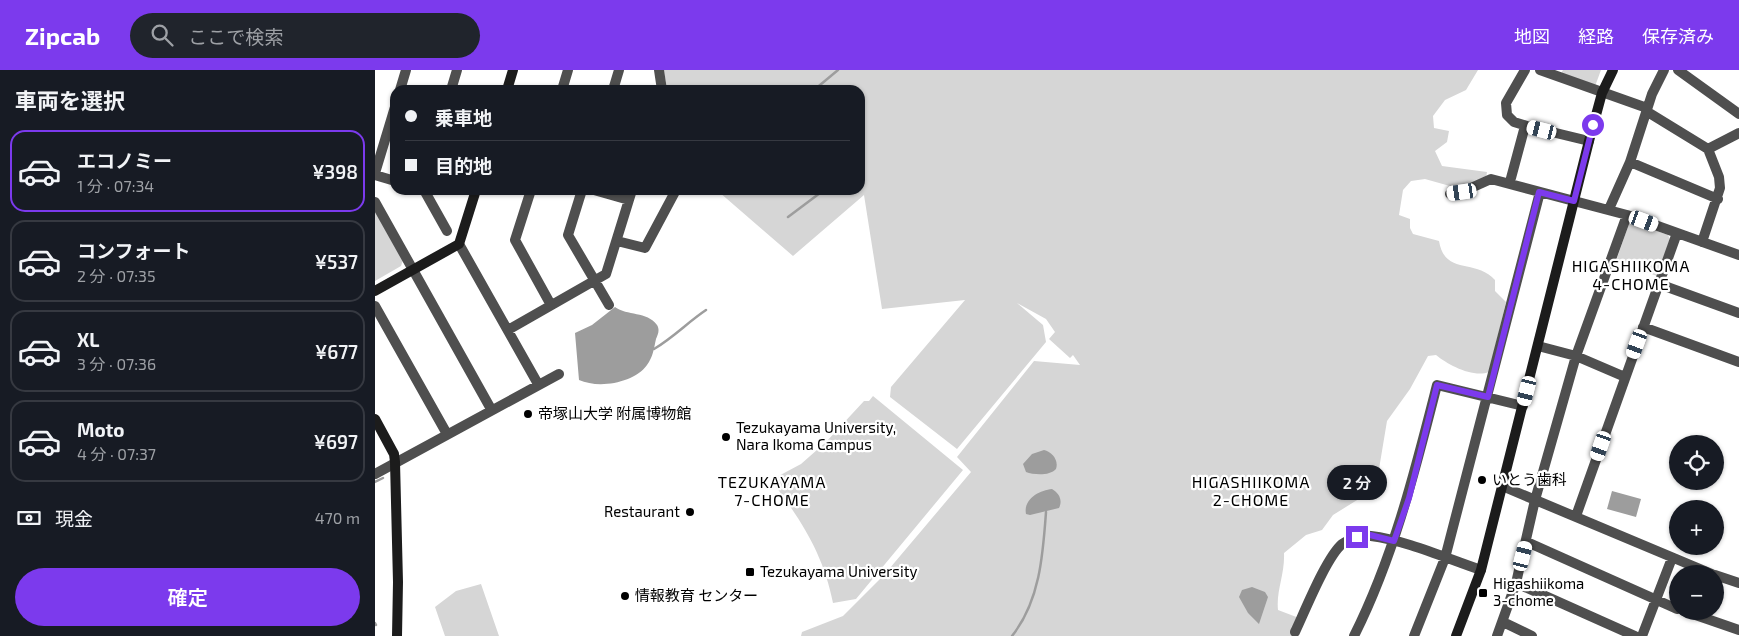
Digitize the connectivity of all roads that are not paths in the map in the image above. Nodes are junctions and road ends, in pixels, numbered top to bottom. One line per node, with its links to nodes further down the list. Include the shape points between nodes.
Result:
1 (406, 70): 13 (street)
2 (457, 70): 14 (street)
3 (513, 70): 15 (street)
4 (568, 70): 16 (street)
5 (619, 70): 17 (street)
6 (659, 70): 18 (street)
7 (1525, 70): 23 (street, via 1506,103 1507,115)
8 (1540, 70): 12 (street)
9 (1613, 70): 19 (street)
10 (1664, 70): 20 (street)
11 (1678, 70): 21 (street)
12 (1558, 73): 19 (street)
13 (402, 85)
14 (452, 85)
15 (508, 85)
16 (564, 85)
17 (614, 85)
18 (662, 85)
19 (1602, 93): 20 (street); 25 (street)
20 (1646, 110): 26 (street); 27 (street)
21 (1739, 114)
22 (390, 124): 28 (street)
23 (1525, 126): 25 (street); 29 (street)
24 (1739, 134): 26 (street)
25 (1589, 141): 40 (street)
26 (1708, 149): 39 (street, via 1719,177)
27 (1630, 162): 39 (street); 42 (street)
28 (375, 174): 30 (street)
29 (1511, 178)
30 (390, 179)
31 (1539, 192): 32 (street, via 1491,179); 40 (street); 66 (street)
32 (1450, 194)
33 (427, 195): 44 (street)
34 (474, 195): 48 (street)
35 (529, 195): 54 (street, via 515,240)
36 (580, 195): 51 (street, via 568,235)
37 (630, 195): 46 (street)
38 (673, 195): 46 (street, via 645,248)
39 (1718, 199): 47 (street)
40 (1574, 201): 42 (street); 60 (street)
41 (375, 202): 50 (street)
42 (1609, 210): 43 (street)
43 (1627, 215): 45 (street); 61 (street)
44 (447, 231)
45 (1677, 233): 47 (street); 52 (street)
46 (617, 241): 51 (street, via 607,274)
47 (1702, 242): 49 (street)
48 (459, 244): 50 (street); 59 (street)
49 (1739, 255)
50 (413, 269): 53 (street); 68 (street)
51 (593, 281): 54 (street); 55 (street)
52 (1659, 284): 57 (street); 58 (street)
53 (375, 291)
54 (551, 305): 59 (street)
55 (609, 305)
56 (375, 306): 70 (street)
57 (1739, 313)
58 (1643, 328): 62 (street); 64 (street)
59 (509, 330): 65 (street)
60 (1538, 346): 61 (street); 67 (street)
61 (1576, 356): 64 (street); 74 (street)
62 (1739, 362)
63 (559, 374): 65 (street)
64 (1625, 376): 75 (street)
65 (538, 384): 68 (street)
66 (1488, 397): 67 (street); 76 (street, via 1437,385 1409,498); 78 (street)
67 (1523, 406): 73 (street)
68 (491, 409): 70 (street)
69 (375, 419): 71 (street)
70 (447, 434): 71 (street)
71 (395, 462): 72 (street); 91 (street)
72 (375, 474)
73 (1503, 486): 74 (street); 81 (street)
74 (1535, 500): 75 (street); 77 (street)
75 (1576, 516): 79 (street)
76 (1394, 541): 78 (street); 90 (street, via 1370,535 1343,544 1333,556); 92 (street)
77 (1527, 542): 83 (street); 85 (street)
78 (1445, 558): 81 (street); 93 (street)
79 (1672, 558): 80 (street); 85 (street)
80 (1690, 565)
81 (1481, 570): 94 (street)
82 (1724, 578): 84 (street)
83 (1516, 583): 88 (street); 97 (street)
84 (1739, 583)
85 (1656, 600): 86 (street); 98 (street)
86 (1669, 606)
87 (1710, 620): 89 (street)
88 (1503, 622): 95 (street); 96 (street)
89 (1739, 630)
90 (1295, 632)
91 (397, 636)
92 (1354, 636)
93 (1414, 636)
94 (1456, 636)
95 (1497, 636)
96 (1532, 636)
97 (1635, 636)
98 (1642, 636)

